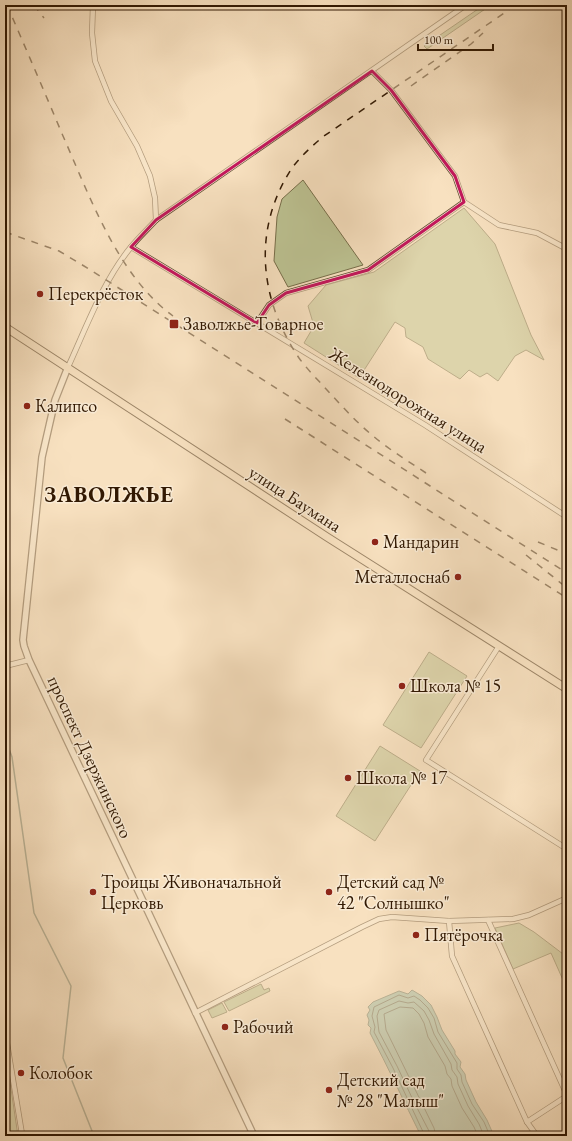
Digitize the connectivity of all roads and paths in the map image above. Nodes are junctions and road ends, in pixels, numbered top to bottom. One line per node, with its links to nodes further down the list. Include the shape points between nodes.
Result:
1 (93, 5): 5 (street, via 95,61 111,100 137,146 150,176)
2 (466, 5): 3 (street)
3 (372, 71): 4 (street, via 391,90 455,176); 5 (street)
4 (464, 202): 7 (street, via 499,225 537,233); 8 (street, via 368,270 286,293 269,305)
5 (156, 220): 6 (street)
6 (131, 247): 8 (street, Железнодорожная улица); 10 (street, via 107,284)
7 (567, 249)
8 (257, 323): 11 (street, Железнодорожная улица, via 425,425)
9 (8, 329): 10 (main road, улица Баумана)
10 (68, 367): 12 (main road, улица Баумана, via 189,449); 13 (street, проспект Дзержинского, via 55,400 42,457 23,640)
11 (567, 517)
12 (499, 646): 15 (main road, улица Баумана); 16 (street, via 426,760)
13 (29, 660): 14 (street); 20 (street, проспект Дзержинского)
14 (5, 666)
15 (567, 689)
16 (567, 849)
17 (567, 898): 18 (street, via 529,915 513,919)
18 (488, 920): 19 (street); 22 (street)
19 (449, 921): 20 (street, via 392,917 379,919); 23 (street, via 452,956)
20 (195, 1013): 25 (street, проспект Дзержинского)
21 (5, 1031): 24 (street)
22 (567, 1096): 23 (street)
23 (527, 1122): 26 (street)
24 (24, 1136)
25 (254, 1136)
26 (537, 1136)

